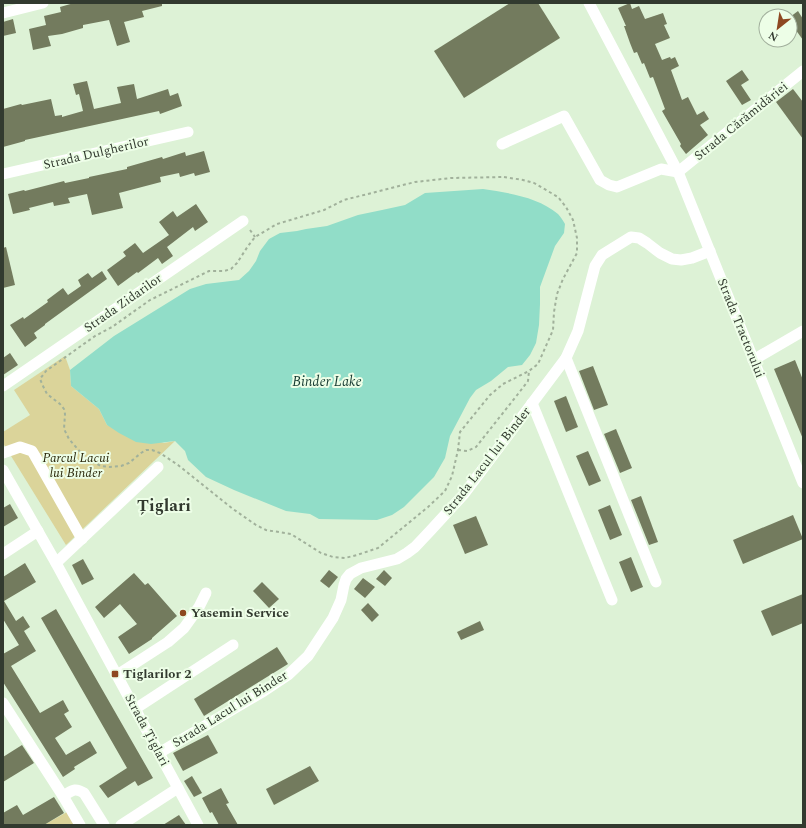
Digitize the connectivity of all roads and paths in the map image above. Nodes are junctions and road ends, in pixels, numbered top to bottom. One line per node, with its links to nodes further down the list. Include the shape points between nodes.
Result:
1 (43, 3): 3 (street)
2 (589, 3): 7 (street, Strada Tractorului)
3 (3, 13)
4 (803, 71): 7 (street, Strada Cărămidăriei)
5 (188, 132): 8 (street, Strada Dulgherilor)
6 (502, 144): 7 (street, via 564,116 600,180 609,185 617,187 661,169)
7 (678, 172): 10 (street, Strada Tractorului)
8 (3, 174)
9 (243, 221): 15 (street, Strada Zidarilor)
10 (710, 251): 12 (street, Strada Lacul lui Binder, via 692,258 672,259 639,238 631,237 602,255 595,266 578,331); 13 (street, Strada Tractorului)
11 (803, 331): 13 (street)
12 (566, 358): 16 (street, Strada Lacul lui Binder); 27 (street)
13 (754, 360): 21 (street, Strada Tractorului)
14 (529, 371): 17 (path, via 504,384 490,395 460,432); 17 (path, via 528,381 476,447 467,451); 17 (path, via 538,364 552,330 557,294 577,253 574,220 558,197 534,183 489,177 415,182 344,200 324,210 277,224 255,237 231,269 209,271 150,300 46,371 40,379 47,394 64,408 64,429 69,439 91,461 101,466 121,466 129,463 140,453 152,450 178,465 256,525 266,530 291,534 321,553 333,557 345,558 378,548 428,507 444,491 452,476)
15 (3, 386)
16 (532, 404): 29 (street); 34 (street, Strada Lacul lui Binder, via 464,494 415,547 396,559 361,568 350,574 333,618 308,656 288,675)
17 (458, 450)
18 (3, 453): 24 (street, via 20,447 32,451)
19 (158, 467): 24 (street)
20 (3, 470): 23 (street, Strada Țiglari)
21 (801, 471): 22 (street, Strada Tractorului)
22 (803, 483)
23 (38, 531): 25 (street); 26 (street, Strada Țiglari)
24 (82, 539): 26 (street)
25 (3, 554)
26 (56, 563): 31 (street, Strada Țiglari)
27 (656, 582)
28 (206, 593): 31 (street, via 200,607 184,628 168,642)
29 (612, 600)
30 (233, 646): 33 (street)
31 (117, 675): 33 (street, Strada Țiglari)
32 (3, 702): 36 (street)
33 (135, 709): 34 (street, Strada Țiglari)
34 (159, 753): 35 (street, Strada Țiglari)
35 (178, 788): 39 (street); 40 (street, Strada Țiglari)
36 (63, 796): 37 (street); 38 (street, via 79,790)
37 (80, 825)
38 (104, 825)
39 (121, 825)
40 (198, 825)

